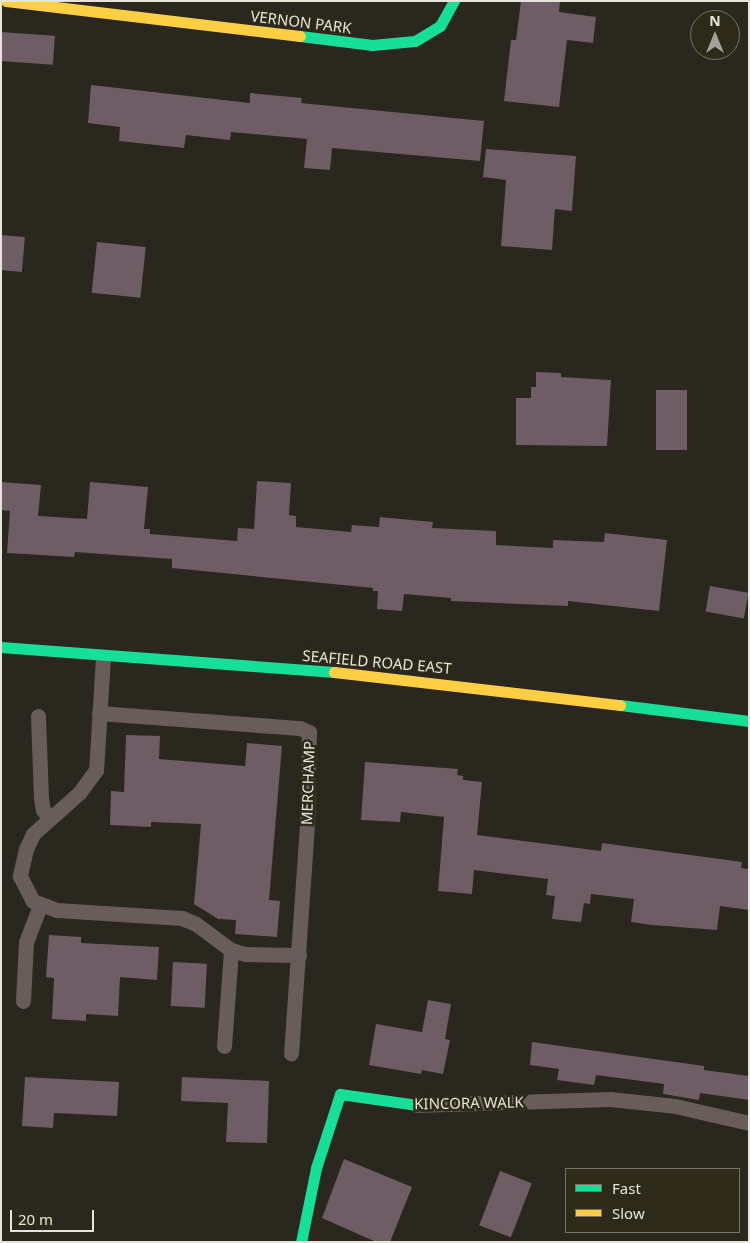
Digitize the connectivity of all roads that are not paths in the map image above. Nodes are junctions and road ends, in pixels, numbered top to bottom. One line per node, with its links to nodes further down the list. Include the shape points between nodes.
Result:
1 (6, 1): 2 (street, VERNON PARK, via 372,46 415,41 440,26)
2 (454, 1)
3 (1, 647): 4 (street, SEAFIELD ROAD EAST)
4 (103, 657): 5 (lane); 7 (street, SEAFIELD ROAD EAST, via 362,674)
5 (99, 713): 8 (lane, via 96,770 79,793); 11 (lane, MERCHAMP, via 300,728 309,732)
6 (38, 716): 8 (lane, via 41,798 43,810)
7 (749, 721)
8 (50, 819): 9 (lane, via 33,834 20,876 33,902)
9 (40, 906): 10 (lane, via 57,910 182,918); 12 (lane, via 26,942)
10 (232, 950): 11 (lane, via 245,954); 13 (lane)
11 (299, 955): 14 (lane, MERCHAMP)
12 (23, 1001)
13 (224, 1046)
14 (291, 1053)
15 (418, 1105): 16 (lane, KINCORA WALK, via 610,1099 675,1106); 17 (street, KINCORA WALK, via 340,1094 316,1168)
16 (749, 1123)
17 (301, 1242)

